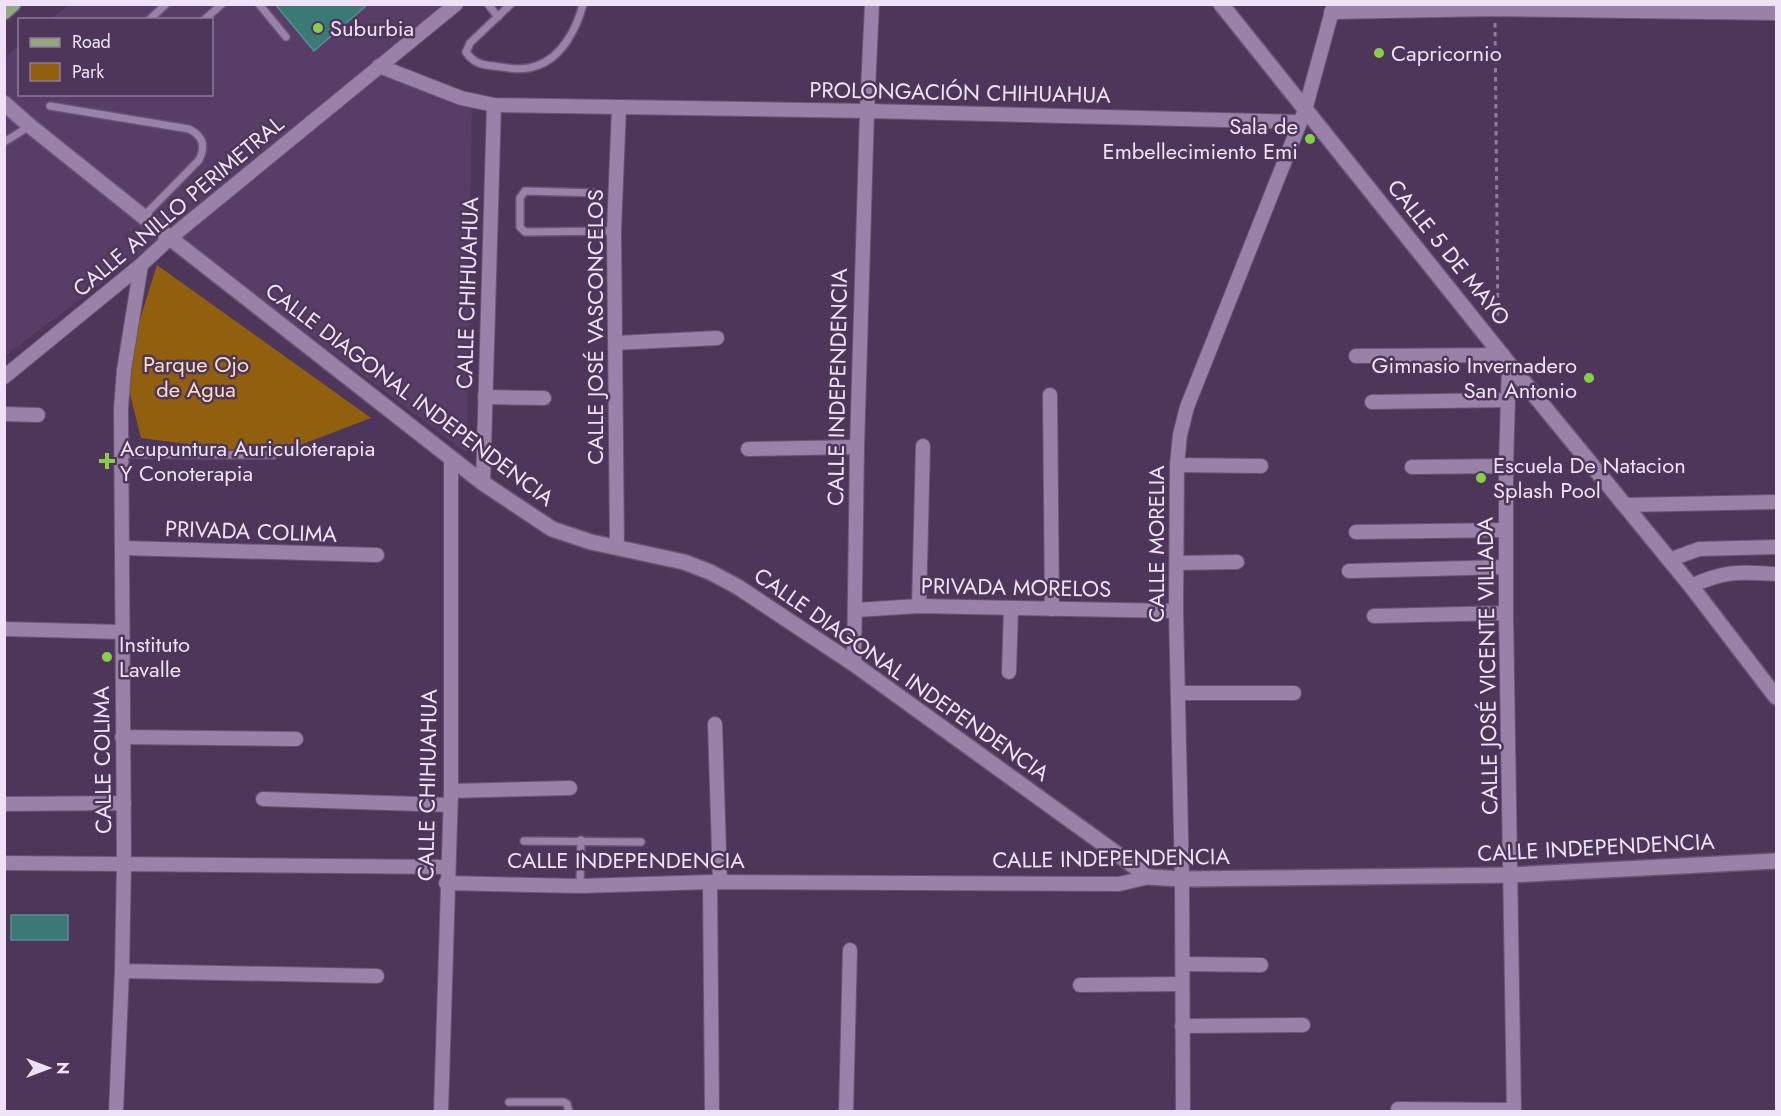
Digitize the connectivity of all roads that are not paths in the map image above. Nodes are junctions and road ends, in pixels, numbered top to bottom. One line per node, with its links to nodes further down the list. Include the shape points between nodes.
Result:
1 (13, 4): 13 (main road)
2 (166, 4): 16 (lane)
3 (222, 4): 17 (lane)
4 (259, 4): 18 (lane)
5 (456, 4): 19 (street, CALLE ANILLO PERIMETRAL)
6 (488, 4): 15 (lane)
7 (511, 4): 15 (lane)
8 (583, 4): 15 (lane, via 568,40 536,67 511,69 471,60 466,52 470,43)
9 (872, 4): 24 (street, CALLE INDEPENDENCIA)
10 (1221, 4): 25 (main road, CALLE 5 DE MAYO)
11 (1333, 8): 12 (street); 25 (street, CALLE MORELIA)
12 (1501, 8): 14 (street)
13 (4, 12)
14 (1776, 13)
15 (498, 17)
16 (151, 18)
17 (206, 18)
18 (286, 37)
19 (379, 66): 21 (street, via 461,98); 31 (street, CALLE ANILLO PERIMETRAL)
20 (4, 103): 26 (main road, CALLE DIAGONAL INDEPENDENCIA)
21 (494, 105): 23 (street); 39 (street, CALLE CHIHUAHUA)
22 (50, 106): 29 (lane, via 197,133 203,142 199,160)
23 (619, 107): 24 (street, PROLONGACIÓN CHIHUAHUA); 30 (street, CALLE JOSÉ VASCONCELOS)
24 (867, 111): 25 (street, PROLONGACIÓN CHIHUAHUA); 46 (street, CALLE INDEPENDENCIA)
25 (1302, 116): 36 (main road, CALLE 5 DE MAYO); 51 (street, CALLE MORELIA, via 1187,407 1179,435)
26 (30, 126): 27 (lane); 29 (main road, CALLE DIAGONAL INDEPENDENCIA)
27 (4, 142)
28 (597, 193): 30 (lane, via 525,191 519,198 519,227 525,232)
29 (143, 217): 31 (main road, CALLE DIAGONAL INDEPENDENCIA)
30 (614, 231): 34 (street, CALLE JOSÉ VASCONCELOS)
31 (170, 238): 32 (street, CALLE ANILLO PERIMETRAL); 50 (main road, CALLE DIAGONAL INDEPENDENCIA)
32 (141, 265): 37 (street, CALLE ANILLO PERIMETRAL); 48 (street, CALLE COLIMA, via 124,370)
33 (717, 339): 34 (street)
34 (615, 343): 60 (street, CALLE JOSÉ VASCONCELOS)
35 (1356, 356): 36 (street)
36 (1503, 356): 41 (street, CALLE JOSÉ VICENTE VILLADA); 57 (main road, CALLE 5 DE MAYO)
37 (4, 377)
38 (1050, 395): 73 (street)
39 (485, 397): 40 (street); 55 (street, CALLE CHIHUAHUA)
40 (544, 398)
41 (1507, 400): 42 (street); 54 (street, CALLE JOSÉ VICENTE VILLADA)
42 (1372, 402)
43 (4, 414): 44 (street)
44 (38, 415)
45 (923, 446): 71 (street)
46 (857, 447): 47 (street); 74 (street, CALLE INDEPENDENCIA)
47 (748, 449)
48 (120, 454): 49 (lane); 62 (street, CALLE COLIMA)
49 (274, 455)
50 (451, 459): 55 (main road, CALLE DIAGONAL INDEPENDENCIA); 89 (street, CALLE CHIHUAHUA)
51 (1177, 465): 52 (street); 66 (street, CALLE MORELIA)
52 (1261, 466)
53 (1412, 466): 54 (street)
54 (1506, 466): 58 (street, CALLE JOSÉ VICENTE VILLADA)
55 (483, 483): 60 (main road, CALLE DIAGONAL INDEPENDENCIA, via 552,529 591,543)
56 (1776, 502): 57 (street)
57 (1625, 504): 64 (main road, CALLE 5 DE MAYO)
58 (1506, 530): 59 (street); 67 (street, CALLE JOSÉ VICENTE VILLADA)
59 (1356, 531)
60 (617, 547): 80 (main road, CALLE DIAGONAL INDEPENDENCIA, via 710,572)
61 (1776, 547): 64 (street, via 1699,549)
62 (123, 548): 63 (street, PRIVADA COLIMA); 79 (street, CALLE COLIMA)
63 (377, 555)
64 (1669, 560): 70 (main road, CALLE 5 DE MAYO)
65 (1237, 562): 66 (street)
66 (1177, 563): 75 (street, CALLE MORELIA)
67 (1506, 567): 68 (street); 76 (street, CALLE JOSÉ VICENTE VILLADA)
68 (1349, 571)
69 (1776, 574): 70 (street, via 1725,573)
70 (1691, 586): 84 (main road, CALLE 5 DE MAYO)
71 (919, 606): 72 (street, PRIVADA MORELOS); 74 (street, PRIVADA MORELOS)
72 (1011, 609): 73 (street, PRIVADA MORELOS); 81 (street)
73 (1052, 609): 75 (street, PRIVADA MORELOS)
74 (856, 610): 80 (street, CALLE INDEPENDENCIA)
75 (1176, 611): 82 (street, CALLE MORELIA)
76 (1506, 613): 77 (street); 100 (street, CALLE JOSÉ VICENTE VILLADA)
77 (1374, 616)
78 (4, 629): 79 (street)
79 (122, 632): 86 (street, CALLE COLIMA)
80 (854, 664): 101 (main road, CALLE DIAGONAL INDEPENDENCIA)
81 (1009, 672)
82 (1178, 693): 83 (street); 102 (street, CALLE MORELIA)
83 (1294, 693)
84 (1776, 697)
85 (715, 724): 103 (street)
86 (122, 737): 87 (street); 91 (street, CALLE COLIMA)
87 (296, 739)
88 (570, 788): 89 (street)
89 (450, 798): 90 (street); 99 (street, CALLE CHIHUAHUA)
90 (263, 799)
91 (124, 803): 92 (street); 98 (street, CALLE COLIMA)
92 (4, 804)
93 (581, 840): 94 (lane); 95 (lane); 105 (lane)
94 (524, 841)
95 (641, 842)
96 (1776, 861): 100 (main road, CALLE INDEPENDENCIA)
97 (4, 863): 98 (street)
98 (124, 863): 99 (street); 109 (street, CALLE COLIMA)
99 (447, 867): 104 (street, CALLE CHIHUAHUA)
100 (1511, 874): 102 (main road, CALLE INDEPENDENCIA); 117 (street, CALLE JOSÉ VICENTE VILLADA)
101 (1149, 877): 102 (main road, CALLE INDEPENDENCIA); 103 (street, CALLE INDEPENDENCIA, via 1119,884)
102 (1182, 879): 107 (street, CALLE MORELIA)
103 (715, 882): 105 (street, CALLE INDEPENDENCIA); 121 (street)
104 (446, 883): 105 (street, CALLE INDEPENDENCIA); 119 (street, CALLE CHIHUAHUA)
105 (580, 886)
106 (850, 950): 122 (street)
107 (1183, 964): 108 (street); 111 (street, CALLE MORELIA)
108 (1261, 965)
109 (122, 971): 110 (street); 118 (street, CALLE COLIMA)
110 (377, 976)
111 (1182, 984): 112 (street); 114 (street, CALLE MORELIA)
112 (1080, 985)
113 (1303, 1025): 114 (street)
114 (1182, 1026): 123 (street, CALLE MORELIA)
115 (509, 1102): 120 (lane, via 564,1102)
116 (1398, 1109): 117 (street)
117 (1514, 1111)
118 (116, 1112)
119 (441, 1112)
120 (569, 1112)
121 (712, 1112)
122 (846, 1112)
123 (1183, 1112)

